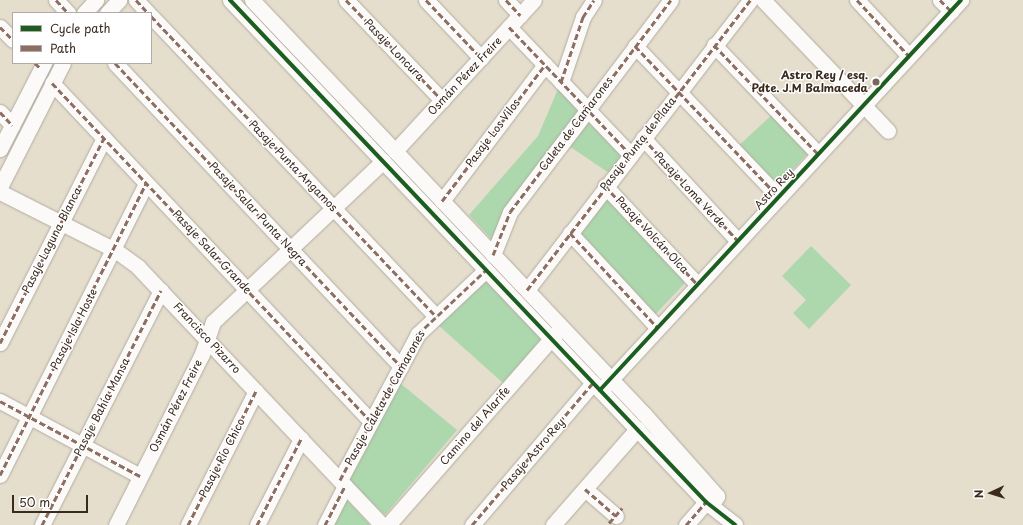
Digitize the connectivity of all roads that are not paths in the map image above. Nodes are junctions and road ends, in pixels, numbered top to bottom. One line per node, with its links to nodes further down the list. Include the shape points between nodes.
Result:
1 (56, 0): 19 (street)
2 (96, 0): 20 (street)
3 (119, 0): 21 (street)
4 (136, 0): 22 (street)
5 (230, 0): 51 (street)
6 (252, 0): 48 (street)
7 (346, 0): 39 (street, Pasaje Loncura)
8 (426, 0): 31 (street)
9 (506, 0): 23 (street)
10 (534, 0): 23 (street, Osmán Pérez Freire)
11 (594, 0): 36 (street, via 583,17)
12 (671, 0): 29 (street, Caleta de Camarones)
13 (750, 0): 28 (street, Pasaje Punta de Plata)
14 (763, 0): 40 (street)
15 (856, 0): 30 (street)
16 (940, 0): 18 (street)
17 (961, 0): 18 (street, Astro Rey)
18 (950, 11): 30 (street, Astro Rey)
19 (67, 12)
20 (85, 12)
21 (108, 12)
22 (147, 12)
23 (520, 15): 26 (street, Osmán Pérez Freire)
24 (152, 17): 58 (street, Pasaje Punta Angamos)
25 (0, 27): 27 (street)
26 (509, 27): 31 (street, Osmán Pérez Freire); 35 (street)
27 (12, 39)
28 (714, 45): 38 (street, Pasaje Punta de Plata); 50 (street)
29 (635, 46): 38 (street); 41 (street, Caleta de Camarones)
30 (909, 56): 40 (street, Astro Rey)
31 (481, 58): 39 (street, Osmán Pérez Freire)
32 (62, 64): 37 (street)
33 (116, 64): 62 (street, Pasaje Salar Punta Negra)
34 (40, 65): 43 (street)
35 (545, 65): 36 (street); 57 (street, Pasaje Los Vilos)
36 (561, 82): 41 (street)
37 (52, 83): 45 (street, Pasaje Salar Grande); 54 (street)
38 (679, 91): 46 (street, Pasaje Punta de Plata); 56 (street)
39 (442, 100): 48 (street, Osmán Pérez Freire)
40 (864, 105): 44 (street); 50 (street, Astro Rey)
41 (587, 109): 49 (street); 64 (street, Caleta de Camarones, via 510,212)
42 (0, 112): 43 (street)
43 (12, 124): 47 (street)
44 (888, 131)
45 (104, 138): 52 (street, Pasaje Salar Grande); 59 (street, Pasaje Laguna Blanca)
46 (642, 138): 49 (street, Pasaje Punta de Plata); 61 (street, Pasaje Loma Verde)
47 (0, 149)
48 (395, 152): 57 (street)
49 (630, 154): 53 (street, Pasaje Punta de Plata)
50 (818, 154): 56 (street, Astro Rey)
51 (383, 161): 58 (street, Osmán Pérez Freire); 65 (street)
52 (146, 183): 63 (street, Pasaje Isla Hoste); 68 (street, Pasaje Salar Grande)
53 (605, 186): 60 (street, Pasaje Punta de Plata); 66 (street, Pasaje Volcán Olca)
54 (0, 187)
55 (0, 192): 59 (street, Francisco Pizarro)
56 (779, 196): 61 (street, Astro Rey)
57 (442, 201): 64 (street)
58 (333, 208): 62 (street, Osmán Pérez Freire); 70 (street, Pasaje Punta Angamos)
59 (60, 223): 63 (street, Francisco Pizarro); 75 (street, Pasaje Laguna Blanca)
60 (570, 233): 69 (street, Pasaje Punta de Plata); 72 (street)
61 (738, 241): 66 (street, Astro Rey)
62 (290, 249): 68 (street, Osmán Pérez Freire); 76 (street, Pasaje Salar Punta Negra)
63 (115, 250): 67 (street, Francisco Pizarro, via 138,267); 81 (street, Pasaje Isla Hoste)
64 (493, 255): 69 (street)
65 (486, 270): 70 (street, Pasaje Caleta de Camarones); 74 (street)
66 (698, 285): 72 (street, Astro Rey)
67 (161, 290): 73 (street, Francisco Pizarro); 85 (street, Pasaje Bahía Mansa)
68 (247, 290): 73 (street, Osmán Pérez Freire, via 216,318); 82 (street, Pasaje Salar Grande)
69 (526, 290): 71 (street)
70 (436, 316): 76 (street, Pasaje Caleta de Camarones, via 418,334)
71 (561, 327): 74 (street, Camino del Alarife); 77 (street)
72 (658, 328): 77 (street, Astro Rey)
73 (207, 338): 79 (street, Francisco Pizarro); 87 (street, Osmán Pérez Freire, via 202,354)
74 (551, 339): 78 (street); 98 (street, Camino del Alarife)
75 (0, 343)
76 (401, 366): 82 (street, Pasaje Caleta de Camarones)
77 (611, 379): 78 (street, Astro Rey); 90 (street, via 710,486 717,496 714,501)
78 (597, 387): 83 (street); 99 (street, Pasaje Astro Rey)
79 (256, 391): 84 (street, Francisco Pizarro); 94 (street, Pasaje Río Chico)
80 (0, 401): 81 (street)
81 (29, 417): 85 (street); 86 (street, Pasaje Isla Hoste)
82 (371, 422): 88 (street, Pasaje Caleta de Camarones)
83 (637, 429): 89 (street); 90 (street)
84 (301, 439): 88 (street, Francisco Pizarro); 95 (street)
85 (83, 445): 87 (street); 92 (street, Pasaje Bahía Mansa)
86 (0, 474)
87 (140, 476): 93 (street, Osmán Pérez Freire)
88 (343, 483): 96 (street, Pasaje Caleta de Camarones); 97 (street, Francisco Pizarro)
89 (585, 489): 91 (street); 100 (street)
90 (706, 502): 101 (street); 102 (street)
91 (616, 516)
92 (42, 525)
93 (116, 525)
94 (188, 525)
95 (257, 525)
96 (325, 525)
97 (382, 525)
98 (388, 525)
99 (472, 525)
100 (553, 525)
101 (686, 525)
102 (735, 525)

